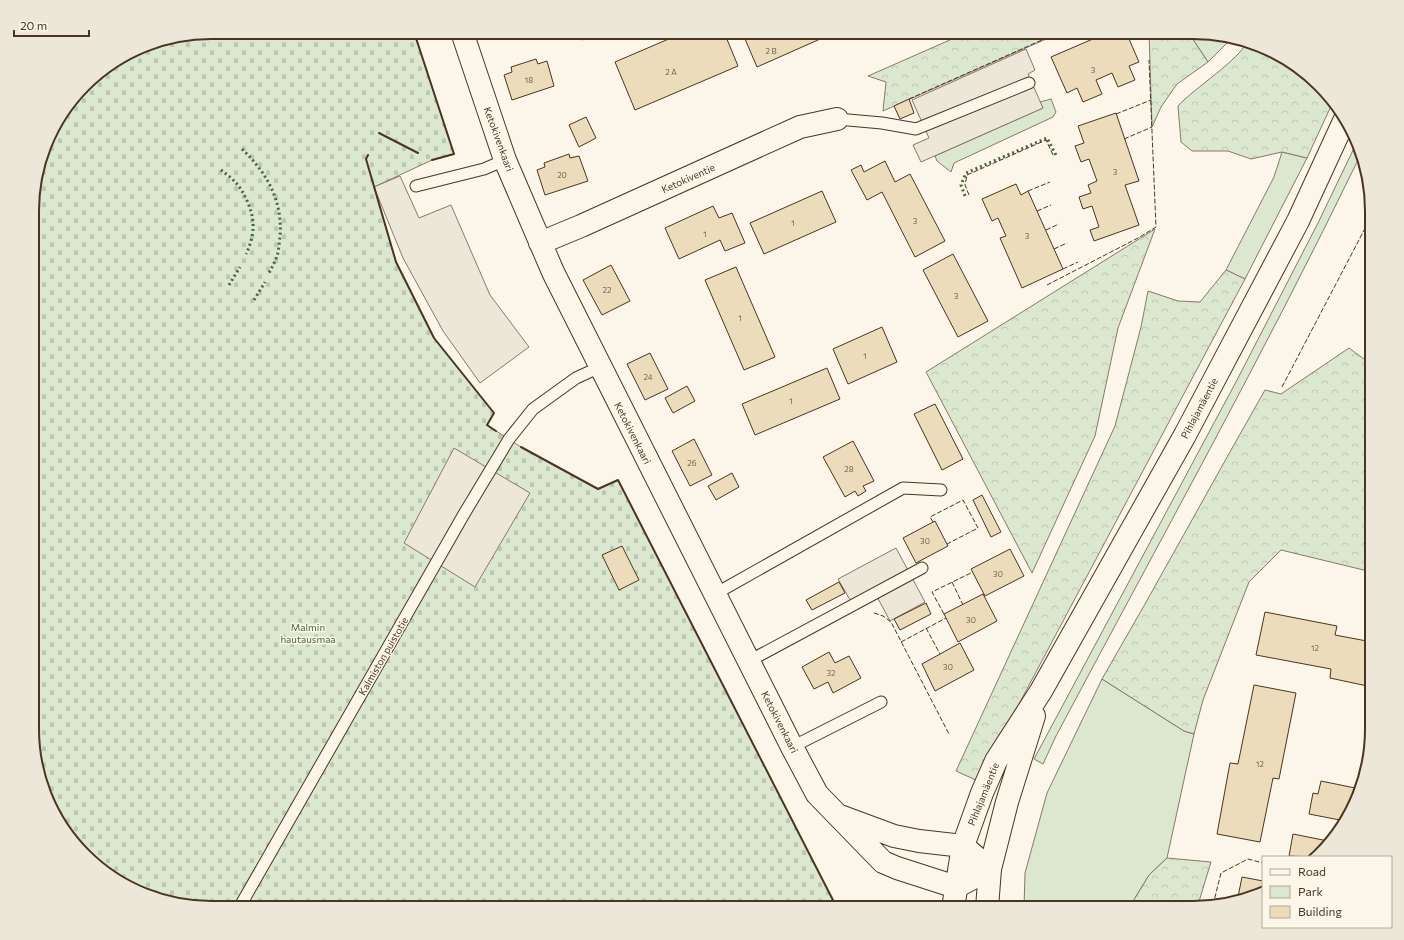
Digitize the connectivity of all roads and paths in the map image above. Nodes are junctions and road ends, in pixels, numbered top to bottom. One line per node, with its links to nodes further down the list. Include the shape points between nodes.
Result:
1 (464, 39): 5 (street, Ketokivenkaari)
2 (1029, 83): 3 (lane, via 916,130)
3 (838, 119): 7 (street, Ketokiventie, via 800,127)
4 (1342, 125): 13 (street, Pihlajamäentie, via 1298,221 1188,428)
5 (505, 160): 6 (lane, via 484,169); 7 (street, Ketokivenkaari)
6 (416, 186)
7 (540, 243): 8 (street, Ketokivenkaari)
8 (600, 367): 11 (street, Ketokivenkaari); 20 (lane, Kalmiston puistotie, via 576,378 533,409 509,440)
9 (941, 490): 11 (lane, via 903,488)
10 (922, 568): 12 (lane)
11 (715, 594): 12 (street, Ketokivenkaari)
12 (749, 661): 15 (street, Ketokivenkaari)
13 (1041, 692): 17 (street, Pihlajamäentie, via 996,761); 18 (street, Pihlajamäentie, via 1007,802)
14 (881, 702): 15 (lane)
15 (792, 747): 16 (street, Ketokivenkaari, via 817,794)
16 (840, 816): 17 (street, Ketokivenkaari, via 894,836); 19 (street, Ketokivenkaari, via 884,862)
17 (964, 846): 18 (street); 19 (street, Pihlajamäentie)
18 (990, 870): 19 (street); 21 (street, Pihlajamäentie)
19 (954, 898)
20 (243, 901)
21 (988, 901)

